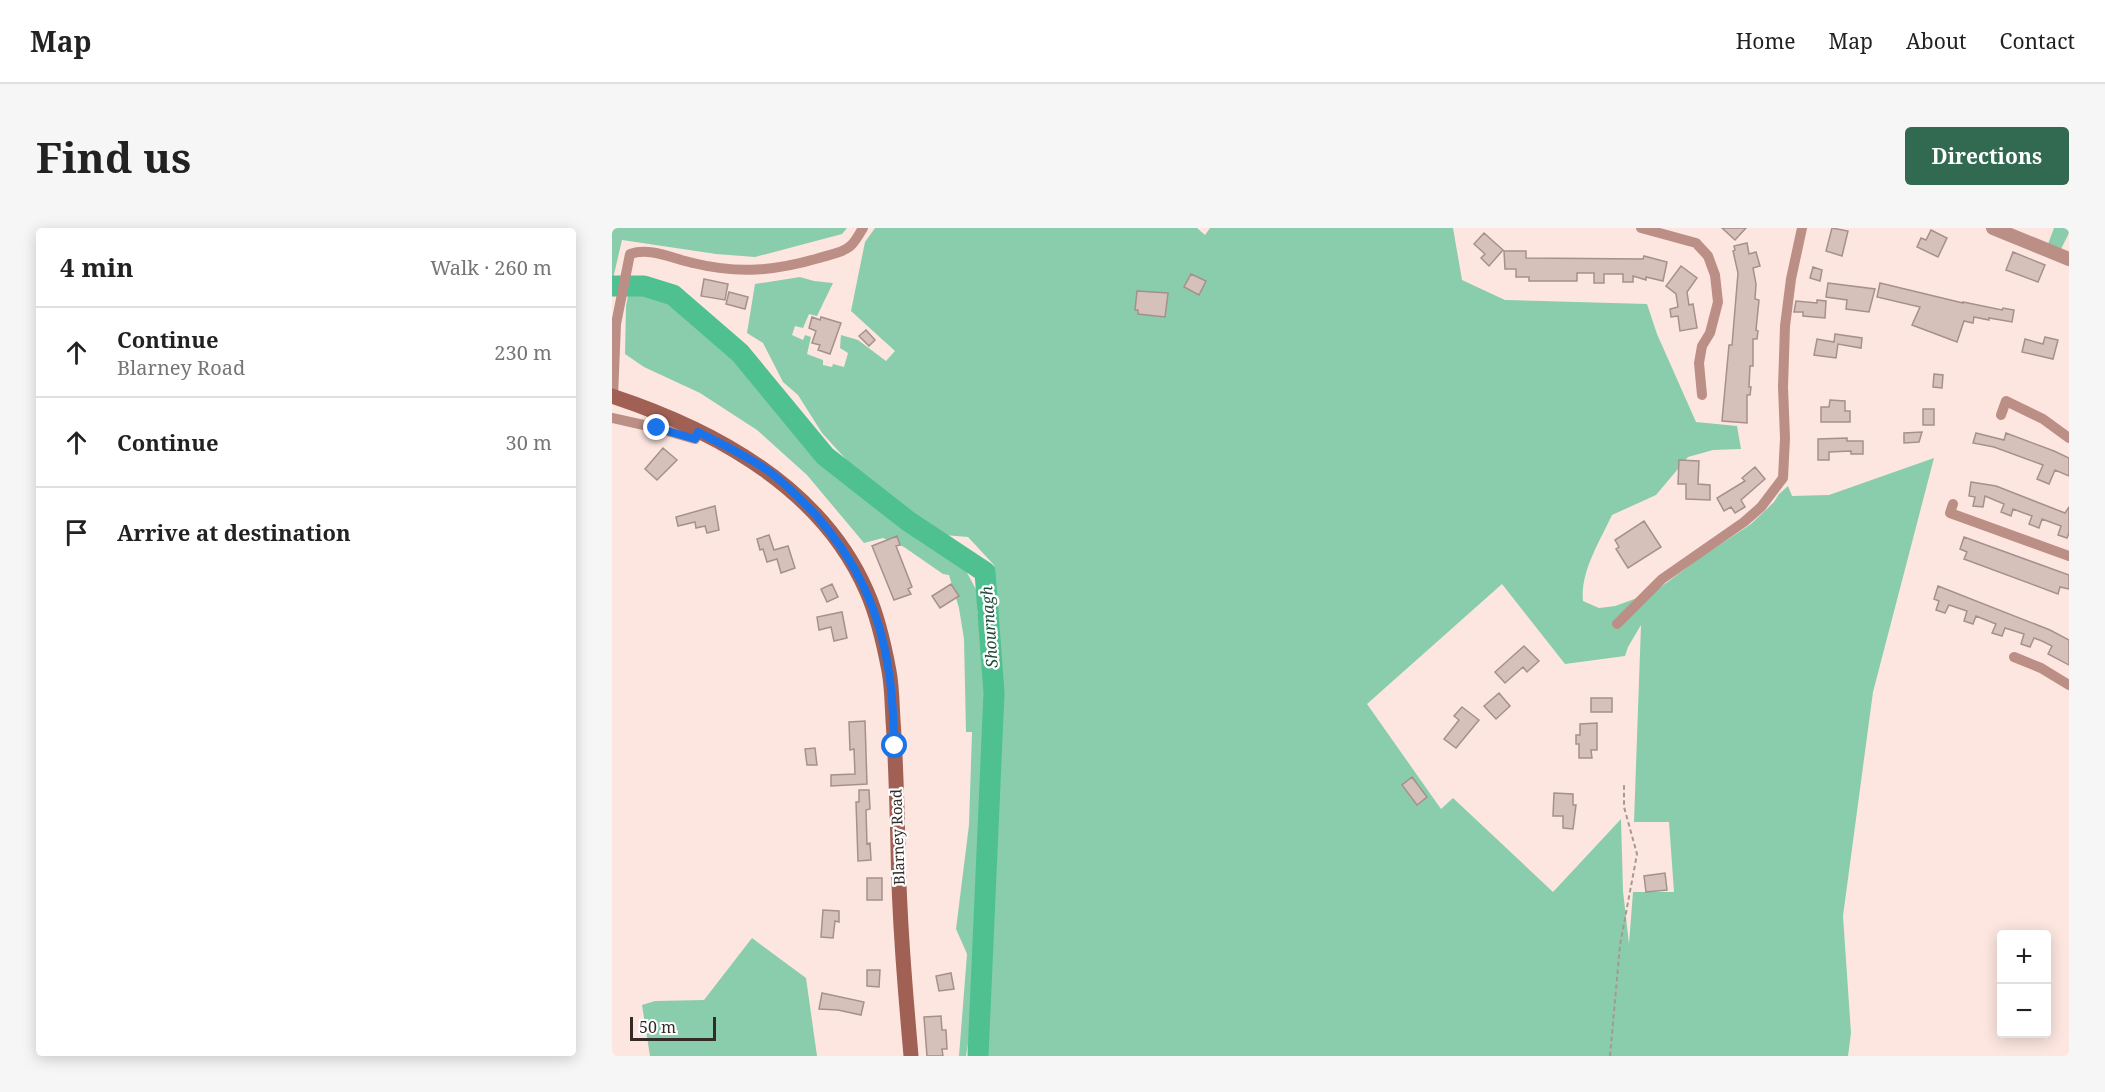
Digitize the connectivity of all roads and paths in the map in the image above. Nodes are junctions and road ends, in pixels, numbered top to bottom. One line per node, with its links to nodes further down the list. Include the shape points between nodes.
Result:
1 (863, 228): 7 (street, via 849,247 773,269 745,271 651,252 630,254 615,338)
2 (1641, 228): 6 (street, via 1696,243 1708,256 1715,275 1718,302 1699,363)
3 (1802, 228): 14 (street, via 1785,326 1783,478 1752,515 1662,579)
4 (1993, 228): 5 (street)
5 (2069, 259)
6 (1702, 395)
7 (613, 397): 10 (main road, Blarney Road)
8 (2001, 415): 11 (street, via 2006,401 2043,419)
9 (612, 418): 10 (street, via 695,439)
10 (698, 432): 18 (main road, Blarney Road, via 768,471 801,500 834,535 874,610 890,674 900,911)
11 (2069, 438)
12 (1953, 504): 13 (street, via 1950,513)
13 (2069, 556)
14 (1617, 624)
15 (2014, 657): 16 (street)
16 (2069, 685)
17 (1624, 783): 19 (path, via 1624,807 1636,854 1620,945)
18 (911, 1056)
19 (1610, 1056)

